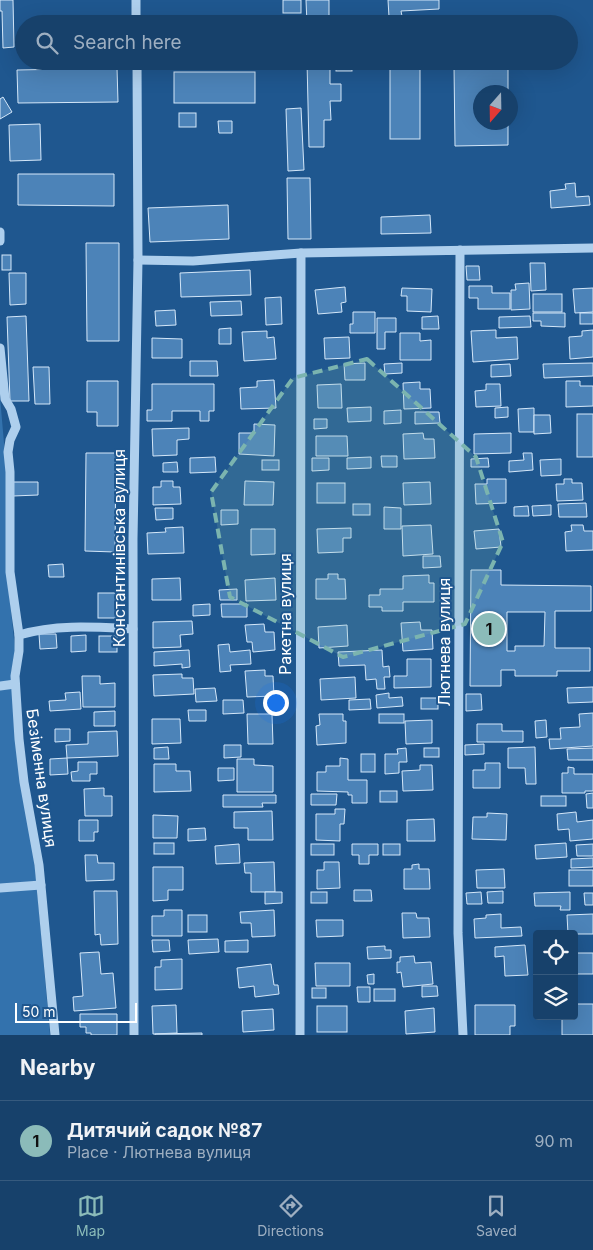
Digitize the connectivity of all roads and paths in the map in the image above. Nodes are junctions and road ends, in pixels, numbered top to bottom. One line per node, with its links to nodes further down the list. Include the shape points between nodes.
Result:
1 (136, 0): 2 (street)
2 (136, 15)
3 (137, 70): 9 (street, Константинівська вулиця)
4 (0, 232): 5 (street)
5 (0, 241)
6 (593, 248): 7 (street)
7 (460, 250): 8 (street); 20 (street, Лютнева вулиця, via 458,933)
8 (301, 253): 9 (street, via 193,261); 19 (street, Ракетна вулиця)
9 (138, 260): 11 (street, Константинівська вулиця)
10 (0, 348): 12 (street, Безіменна вулиця, via 5,399 16,427 8,452 10,572)
11 (133, 629): 12 (street, via 66,626); 18 (street, Константинівська вулиця)
12 (19, 635): 13 (street, Безіменна вулиця)
13 (15, 684): 14 (street); 15 (street, Безіменна вулиця, via 24,782)
14 (0, 686)
15 (41, 885): 16 (street); 17 (street, Безіменна вулиця)
16 (0, 888)
17 (55, 1035)
18 (134, 1035)
19 (300, 1035)
20 (463, 1035)

